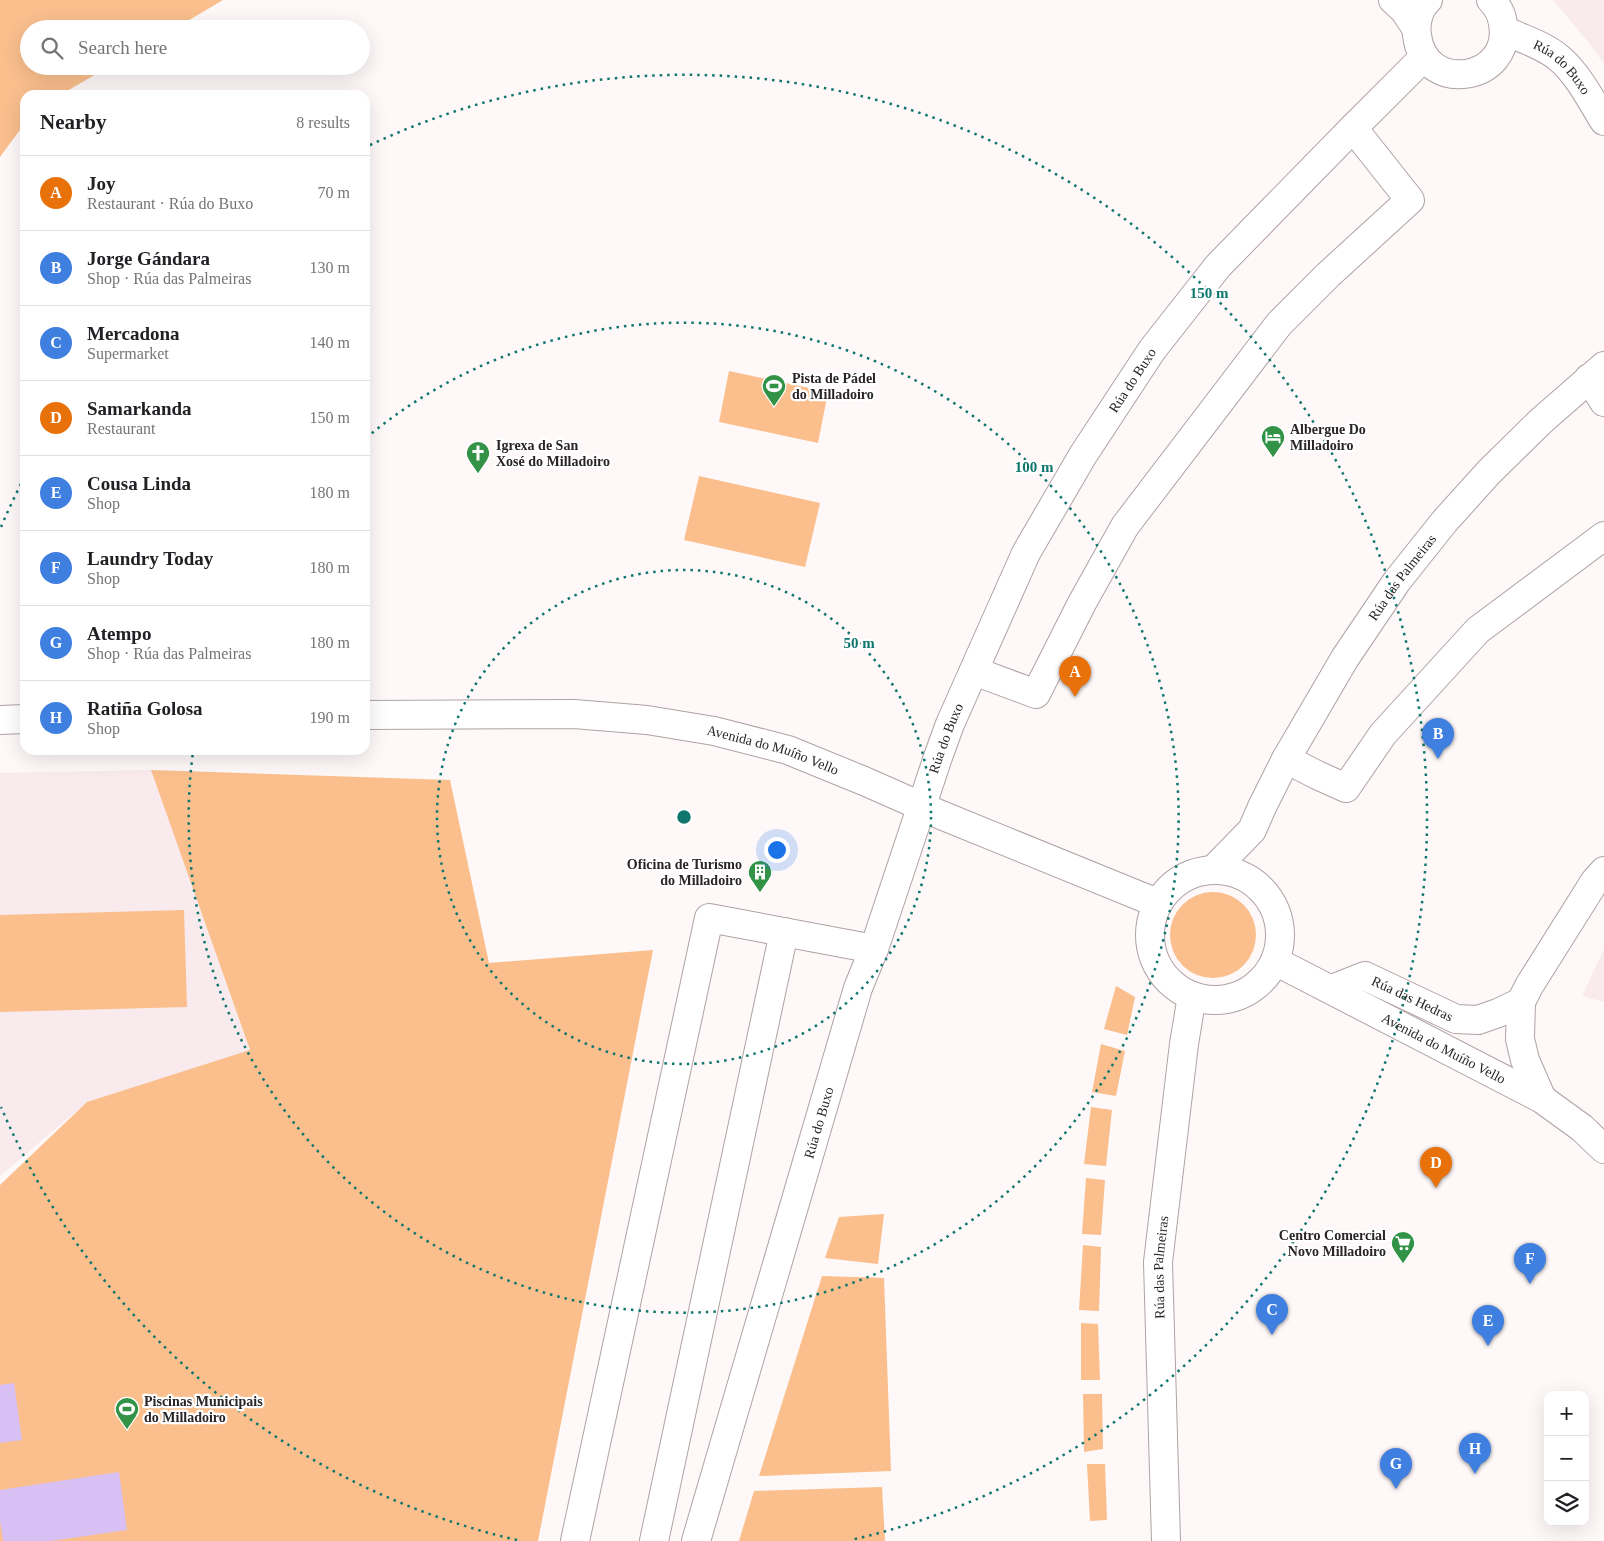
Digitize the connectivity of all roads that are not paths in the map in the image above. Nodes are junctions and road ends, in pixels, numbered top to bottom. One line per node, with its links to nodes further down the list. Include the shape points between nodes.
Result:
1 (1393, 0): 4 (street)
2 (1428, 0): 4 (street, via 1419,13)
3 (1495, 1): 5 (street)
4 (1416, 28): 6 (street)
5 (1504, 30): 6 (street, via 1503,44 1496,56 1474,73 1446,73); 7 (street, Rúa do Buxo, via 1559,58 1575,76)
6 (1424, 57): 8 (street, Rúa do Buxo)
7 (1604, 121)
8 (1352, 128): 12 (street, Rúa do Buxo, via 1218,266 1152,350 1083,455 1026,553); 12 (street, via 1410,200 1279,324 1125,526 1036,694)
9 (1596, 372): 10 (street); 16 (street, Rúa das Palmeiras, via 1489,472 1444,522 1397,581 1346,658)
10 (1604, 402)
11 (1604, 536): 16 (street, via 1478,630 1383,734 1346,788)
12 (974, 671): 17 (street, Rúa do Buxo, via 944,741)
13 (370, 715): 17 (street, Avenida do Muíño Vello, via 574,714 648,720 714,731 788,750)
14 (20, 719): 15 (street)
15 (0, 720)
16 (1286, 759): 18 (street, Rúa das Palmeiras)
17 (922, 806): 22 (street, Avenida do Muíño Vello); 24 (street, Rúa do Buxo)
18 (1252, 830): 19 (street, Rúa das Palmeiras); 21 (street)
19 (1214, 869): 21 (street, via 1236,873); 22 (street, via 1178,879)
20 (1604, 871): 28 (street)
21 (1262, 889): 25 (street, via 1278,914 1280,941)
22 (1157, 903): 27 (street, via 1151,918 1150,943 1154,958 1175,987)
23 (784, 932): 24 (street); 31 (street, via 708,918); 32 (street)
24 (874, 949): 33 (street, Rúa do Buxo, via 858,988)
25 (1275, 961): 26 (street, Avenida do Muíño Vello); 27 (street, via 1265,978 1237,997 1213,1000)
26 (1332, 989): 28 (street, Rúa das Hedras, via 1365,976 1456,1019 1478,1020); 29 (street, Avenida do Muíño Vello)
27 (1192, 996): 34 (street, Rúa das Palmeiras, via 1158,1262)
28 (1521, 1002): 29 (street, via 1520,1039 1525,1060)
29 (1542, 1099): 30 (street, Avenida do Muíño Vello, via 1582,1128)
30 (1604, 1149)
31 (574, 1541)
32 (654, 1541)
33 (696, 1541)
34 (1166, 1541)

